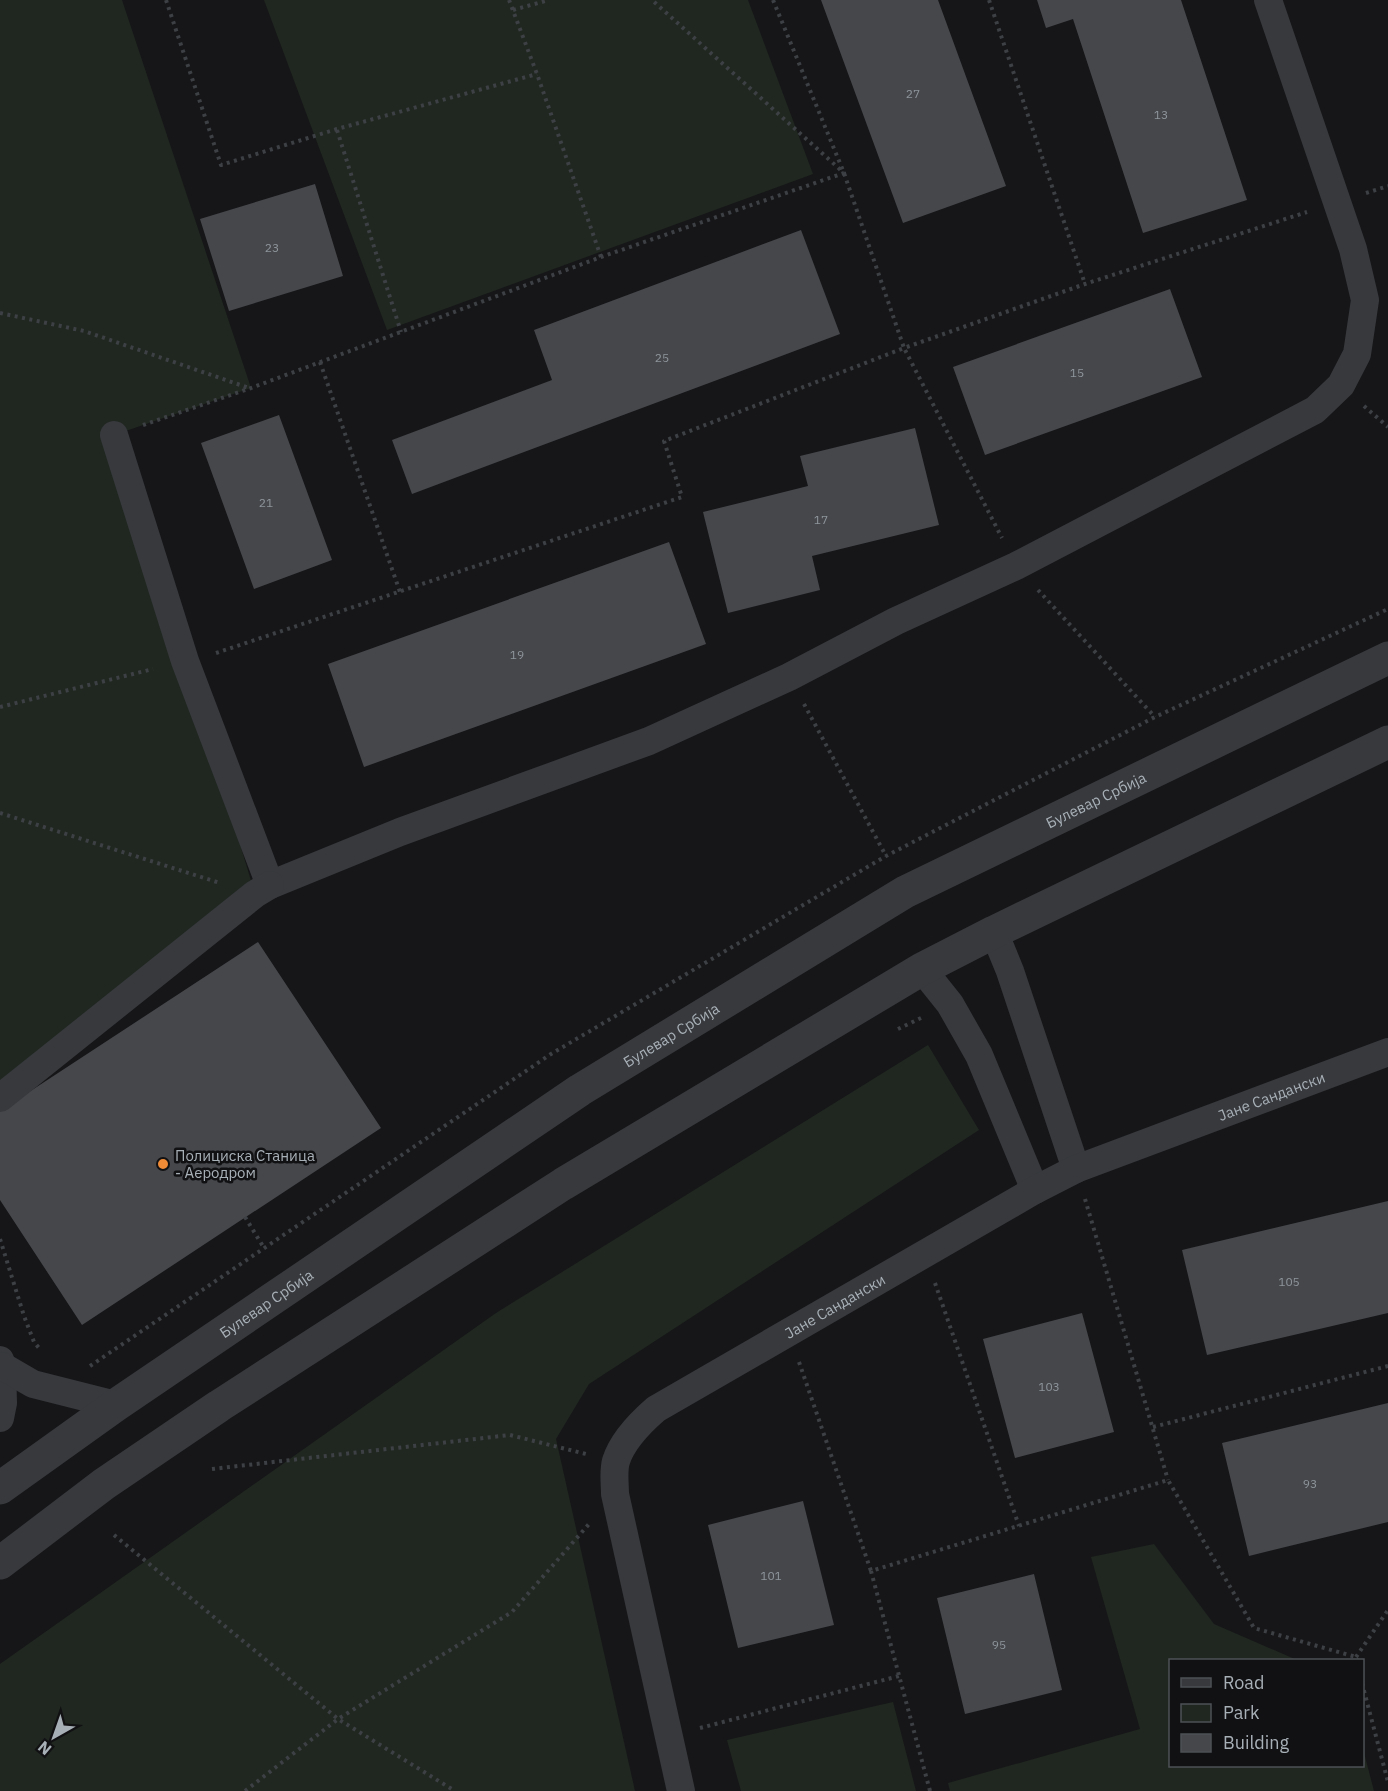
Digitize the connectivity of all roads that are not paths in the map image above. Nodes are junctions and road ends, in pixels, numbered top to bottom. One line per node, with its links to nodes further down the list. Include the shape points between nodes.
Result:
1 (1268, 0): 5 (street, via 1353,249 1365,300 1357,354 1341,385 1315,410 1016,566 649,741 400,832)
2 (114, 435): 5 (street)
3 (1388, 658): 13 (street, Булевар Србија, via 905,892 580,1090)
4 (1388, 742): 6 (street)
5 (262, 889): 9 (street)
6 (994, 932): 7 (street); 10 (street)
7 (922, 969): 11 (street, via 950,1004 979,1055); 16 (street, via 533,1203 219,1406 104,1484)
8 (1388, 1052): 10 (street, Јане Сандански)
9 (0, 1098)
10 (1076, 1169): 11 (street, Јане Сандански)
11 (1035, 1190): 17 (street, Јане Сандански, via 656,1409 628,1439 616,1462 615,1494)
12 (1, 1363): 13 (street, via 33,1384); 14 (street)
13 (116, 1405): 15 (street, Булевар Србија)
14 (0, 1418)
15 (0, 1488)
16 (0, 1563)
17 (681, 1791)

